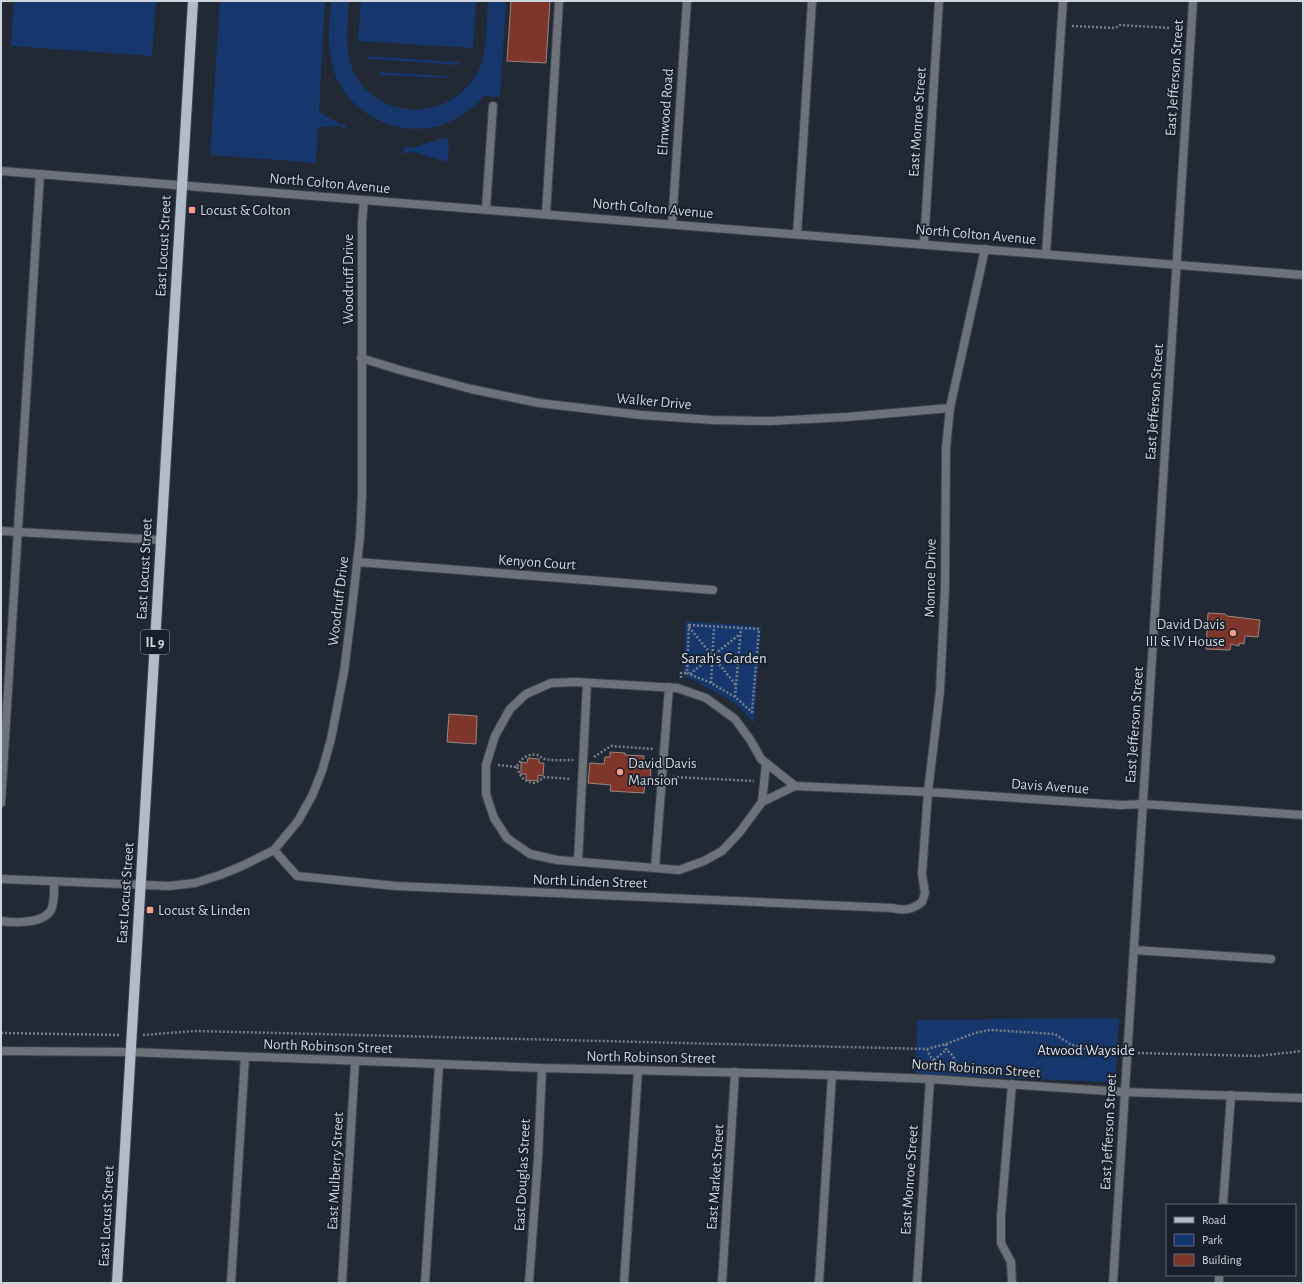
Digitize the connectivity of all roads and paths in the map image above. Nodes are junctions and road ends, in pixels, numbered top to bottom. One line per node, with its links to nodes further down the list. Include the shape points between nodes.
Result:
1 (193, 1): 13 (main road, East Locust Street / IL 9)
2 (559, 1): 16 (street)
3 (687, 1): 17 (street, Elmwood Road)
4 (812, 1): 18 (street)
5 (939, 1): 19 (street, East Monroe Street)
6 (1063, 1): 21 (street)
7 (1193, 1): 22 (street, East Jefferson Street)
8 (1072, 26): 9 (path, via 1115,28 1120,24)
9 (1170, 28)
10 (493, 106): 15 (street)
11 (1, 171): 12 (street, North Colton Avenue)
12 (40, 174): 13 (street, North Colton Avenue); 27 (street)
13 (182, 185): 14 (street, North Colton Avenue); 28 (main road, East Locust Street / IL 9)
14 (364, 200): 15 (street, North Colton Avenue); 24 (street, Woodruff Drive)
15 (486, 209): 16 (street, North Colton Avenue)
16 (546, 214): 17 (street, North Colton Avenue)
17 (672, 224): 18 (street, North Colton Avenue)
18 (796, 234): 19 (street, North Colton Avenue)
19 (924, 244): 20 (street, North Colton Avenue)
20 (985, 249): 21 (street, North Colton Avenue); 25 (street, Monroe Drive)
21 (1046, 254): 22 (street, North Colton Avenue)
22 (1176, 264): 23 (street, North Colton Avenue); 51 (street, East Jefferson Street)
23 (1303, 275)
24 (361, 358): 25 (street, Walker Drive, via 422,376 539,403 641,415 770,421); 29 (street, Woodruff Drive, via 362,495)
25 (950, 408): 48 (street, Monroe Drive, via 946,448 945,588 940,691)
26 (1, 531): 27 (street)
27 (18, 532): 28 (street); 50 (street)
28 (160, 540): 58 (main road, East Locust Street / IL 9)
29 (357, 562): 30 (street, Kenyon Court); 53 (street, Woodruff Drive, via 344,672 322,771 298,821)
30 (714, 590)
31 (689, 627): 32 (path); 35 (path); 36 (path, via 687,673)
32 (714, 627): 33 (path); 35 (path)
33 (741, 628): 34 (path); 41 (path, via 758,629 752,712)
34 (740, 634): 35 (path); 39 (path)
35 (713, 656): 36 (path); 38 (path); 39 (path)
36 (690, 674): 38 (path)
37 (587, 683): 40 (street); 45 (street); 54 (street, via 551,683 526,694 510,709 495,736 486,765 486,794 494,818 507,838 530,854)
38 (711, 683): 41 (path)
39 (736, 685): 41 (path)
40 (669, 687): 42 (street, via 706,698 735,719); 44 (street)
41 (735, 697)
42 (766, 764): 46 (street); 47 (street)
43 (517, 767): 45 (path, via 519,774 527,782 535,784 545,777)
44 (662, 776): 46 (path); 55 (street)
45 (582, 779): 54 (street)
46 (764, 782): 49 (street)
47 (794, 786): 48 (street, Davis Avenue); 49 (street)
48 (928, 792): 51 (street, Davis Avenue, via 1121,805); 59 (street, Monroe Drive, via 922,874 925,893 922,902)
49 (762, 802): 55 (street, via 722,851 679,870)
50 (1, 803)
51 (1143, 804): 52 (street, Davis Avenue); 61 (street, East Jefferson Street)
52 (1303, 815)
53 (274, 850): 58 (street, Woodruff Drive, via 242,866 195,883); 59 (street, North Linden Street, via 297,876 396,886 900,910)
54 (578, 862): 55 (street)
55 (655, 868)
56 (1, 879): 57 (street)
57 (54, 882): 58 (street); 60 (street, via 53,904 48,914 39,919 14,923)
58 (141, 886): 64 (main road, East Locust Street / IL 9)
59 (916, 907)
60 (1, 921)
61 (1134, 950): 62 (street); 71 (street, East Jefferson Street)
62 (1271, 959)
63 (1, 1033): 64 (path)
64 (131, 1035): 66 (path, via 195,1031); 70 (main road, East Locust Street / IL 9)
65 (946, 1044): 66 (path); 67 (path); 71 (path, via 990,1030 1055,1034 1070,1044 1086,1049)
66 (927, 1049): 74 (path)
67 (946, 1050): 74 (path); 75 (path, via 952,1053)
68 (1, 1051): 70 (street, North Robinson Street)
69 (1303, 1051): 71 (path, via 1257,1056)
70 (130, 1052): 72 (street, North Robinson Street); 88 (main road, East Locust Street / IL 9)
71 (1127, 1052): 84 (street, East Jefferson Street)
72 (245, 1057): 73 (street, North Robinson Street); 89 (street)
73 (355, 1062): 76 (street, North Robinson Street); 90 (street, East Mulberry Street)
74 (935, 1062): 75 (path, via 943,1066); 81 (path)
75 (955, 1063): 82 (path)
76 (439, 1065): 77 (street, North Robinson Street); 91 (street)
77 (542, 1068): 78 (street, North Robinson Street); 92 (street, East Douglas Street)
78 (638, 1070): 79 (street, North Robinson Street); 93 (street)
79 (735, 1072): 80 (street, North Robinson Street); 94 (street, East Market Street)
80 (832, 1075): 81 (street, North Robinson Street); 95 (street)
81 (930, 1079): 82 (street, North Robinson Street); 96 (street, East Monroe Street)
82 (961, 1081): 83 (street, North Robinson Street)
83 (1012, 1084): 84 (street, North Robinson Street); 97 (street, via 1001,1216 1002,1243 1011,1262)
84 (1124, 1092): 85 (street, North Robinson Street); 98 (street, East Jefferson Street)
85 (1231, 1095): 86 (street, North Robinson Street); 87 (street)
86 (1300, 1098)
87 (1224, 1204)
88 (117, 1283)
89 (231, 1283)
90 (342, 1283)
91 (425, 1283)
92 (530, 1283)
93 (624, 1283)
94 (722, 1283)
95 (819, 1283)
96 (917, 1283)
97 (1012, 1283)
98 (1113, 1283)

